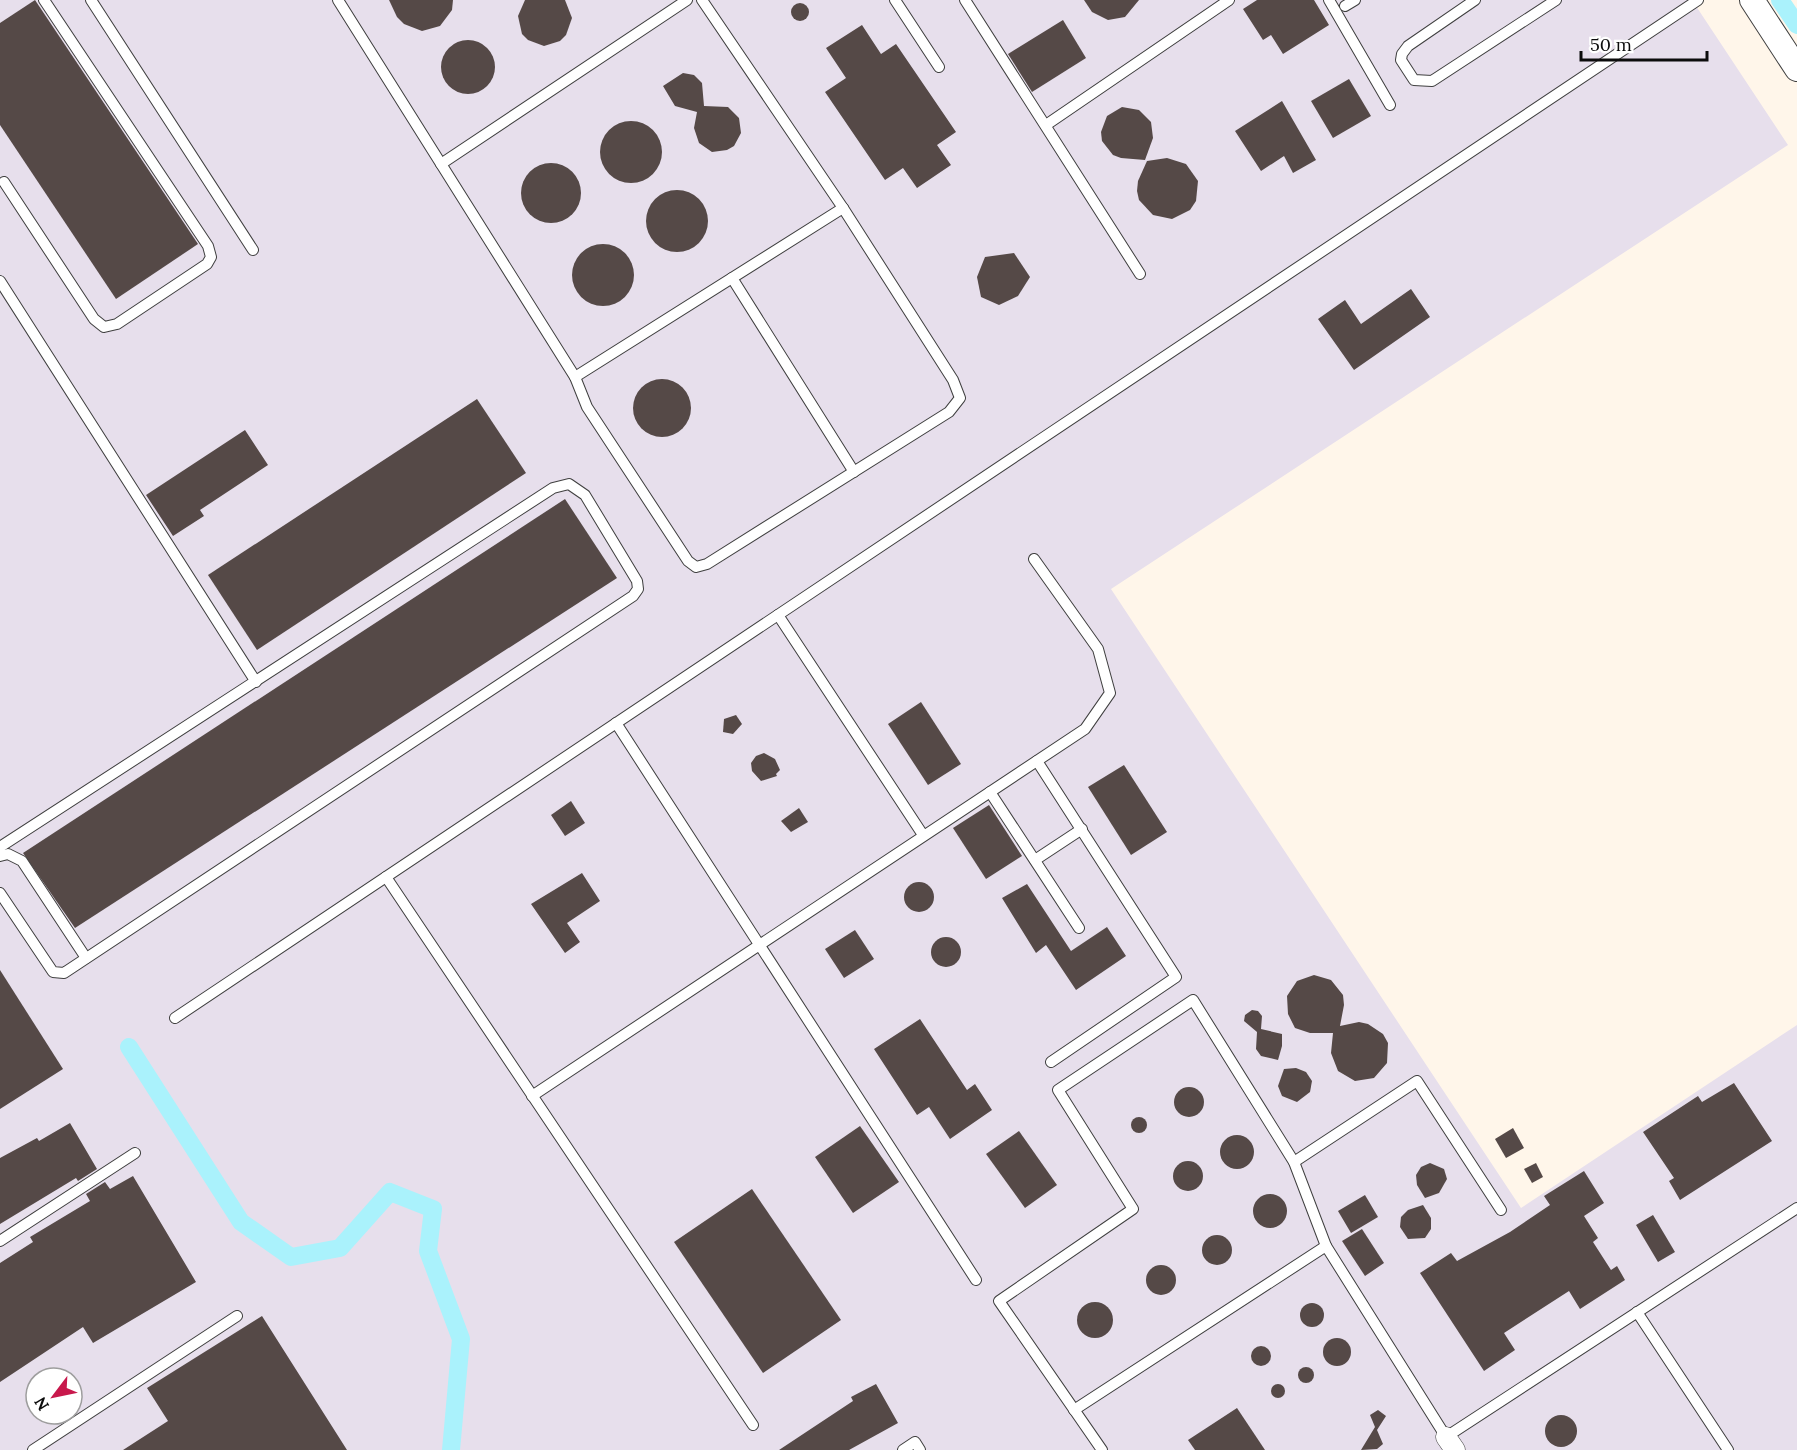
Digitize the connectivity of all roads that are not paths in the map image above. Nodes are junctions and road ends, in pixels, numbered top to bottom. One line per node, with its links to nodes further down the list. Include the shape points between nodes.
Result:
1 (44, 0): 19 (lane, via 208,246 211,257 207,264 117,324 104,327 94,319)
2 (91, 0): 21 (lane)
3 (338, 0): 18 (lane)
4 (687, 0): 18 (lane)
5 (702, 0): 20 (lane)
6 (895, 0): 14 (lane)
7 (965, 0): 17 (lane)
8 (1229, 0): 17 (lane)
9 (1329, 0): 16 (lane)
10 (1475, 0): 11 (lane, via 1408,46 1401,60 1414,80 1432,81)
11 (1556, 0)
12 (1698, 0): 28 (lane)
13 (1752, 0): 15 (street)
14 (939, 67)
15 (1797, 69)
16 (1390, 105)
17 (1046, 125): 22 (lane)
18 (441, 164): 25 (lane)
19 (1, 180)
20 (843, 208): 23 (lane); 26 (lane, via 954,380 960,398 949,412)
21 (253, 250)
22 (1140, 274)
23 (732, 278): 25 (lane); 26 (lane)
24 (0, 281): 29 (lane)
25 (575, 377): 26 (lane, via 587,407 687,561 696,567 707,564)
26 (854, 472)
27 (1034, 559): 31 (lane, via 1098,649 1110,693 1085,729)
28 (777, 615): 30 (lane); 34 (lane)
29 (256, 681): 35 (lane); 42 (lane, via 553,488 570,484 585,495 637,581 638,589 633,596)
30 (616, 723): 38 (lane); 41 (lane)
31 (1036, 761): 32 (lane); 33 (lane)
32 (990, 792): 34 (lane); 37 (lane)
33 (1083, 829): 37 (lane); 44 (lane, via 1176,977)
34 (923, 836): 41 (lane)
35 (0, 847)
36 (0, 856): 42 (lane, via 8,854 22,861)
37 (1035, 860): 40 (lane)
38 (386, 877): 43 (lane); 45 (lane)
39 (0, 893): 42 (lane, via 53,972 64,974)
40 (1079, 928)
41 (760, 945): 45 (lane); 52 (lane)
42 (86, 958)
43 (175, 1018)
44 (1052, 1062)
45 (532, 1096): 56 (lane)
46 (135, 1154): 50 (lane)
47 (1294, 1162): 49 (lane, via 1417,1081); 51 (lane); 55 (lane, via 1193,1000 1058,1090 1133,1209 999,1301)
48 (1797, 1208): 53 (lane)
49 (1501, 1210)
50 (0, 1241)
51 (1326, 1246): 55 (lane); 57 (lane)
52 (976, 1280)
53 (1637, 1312): 57 (lane); 62 (lane)
54 (237, 1316): 58 (lane)
55 (1074, 1410): 61 (lane)
56 (753, 1425)
57 (1451, 1443)
58 (33, 1450)
59 (903, 1450): 60 (lane, via 915,1442)
60 (920, 1450)
61 (1102, 1450)
62 (1728, 1450)

